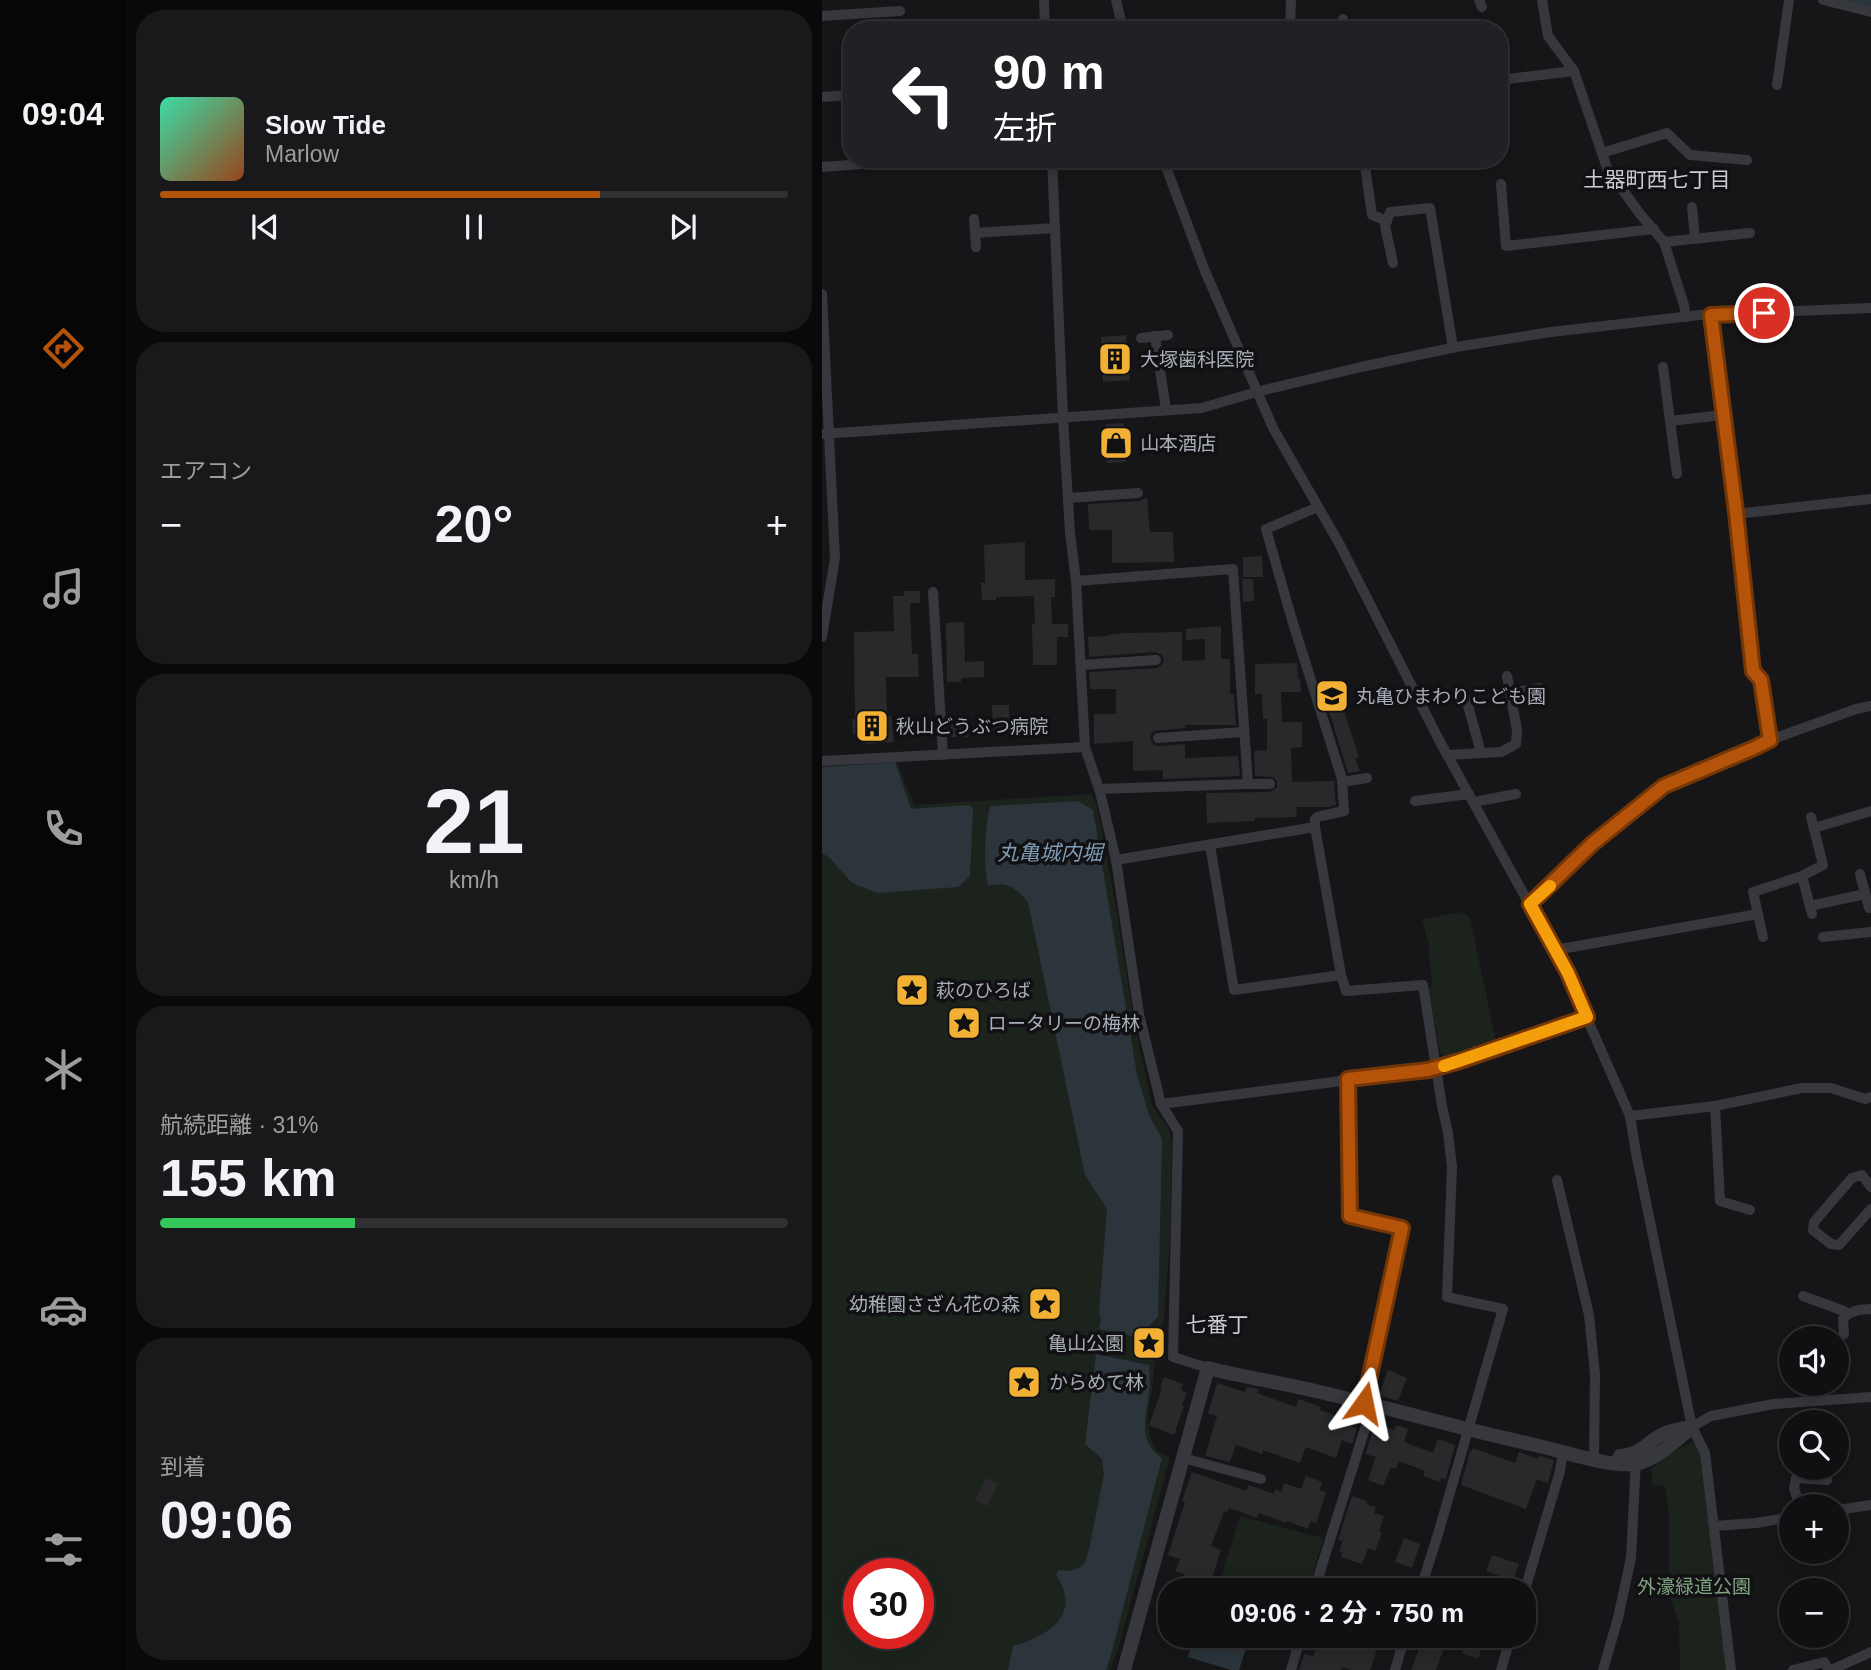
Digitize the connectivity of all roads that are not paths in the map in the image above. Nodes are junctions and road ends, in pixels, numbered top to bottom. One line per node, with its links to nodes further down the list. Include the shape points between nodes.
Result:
1 (1044, 0): 10 (street)
2 (1116, 0): 11 (street)
3 (1291, 0): 12 (street)
4 (1542, 0): 13 (street, via 1548,36)
5 (1789, 0): 15 (street)
6 (1823, 0): 8 (street)
7 (900, 10): 9 (street)
8 (1870, 12)
9 (822, 16)
10 (1045, 21)
11 (1121, 21)
12 (1290, 21)
13 (1574, 71): 14 (street); 18 (street)
14 (1508, 79)
15 (1777, 85)
16 (843, 96): 17 (street)
17 (822, 97)
18 (1602, 153): 19 (street, via 1667,133 1689,155); 30 (street, via 1607,168)
19 (1747, 160)
20 (843, 165): 21 (street)
21 (822, 167)
22 (1052, 168): 29 (street)
23 (1166, 168): 46 (street)
24 (1365, 168): 28 (street, via 1372,215)
25 (1501, 184): 30 (street, via 1506,246)
26 (1692, 207): 33 (street)
27 (974, 219): 31 (street)
28 (1387, 221): 36 (street); 44 (street, via 1390,212 1430,208)
29 (1055, 228): 31 (street); 49 (street)
30 (1654, 229): 34 (street)
31 (975, 233): 35 (street)
32 (1750, 233): 33 (street)
33 (1695, 239): 34 (street)
34 (1664, 242): 40 (street)
35 (976, 247)
36 (1393, 263)
37 (822, 294): 51 (street)
38 (1870, 308): 39 (street)
39 (1711, 315): 40 (street); 48 (street)
40 (1686, 317): 44 (street)
41 (1168, 335): 42 (street)
42 (1155, 337): 43 (street); 47 (street)
43 (1141, 338)
44 (1453, 348): 46 (street)
45 (1663, 367): 50 (street)
46 (1256, 392): 47 (street, via 1202,408); 56 (street)
47 (1166, 410): 49 (street)
48 (1723, 415): 50 (street); 57 (street)
49 (1063, 416): 51 (street); 54 (street)
50 (1670, 421): 52 (street)
51 (825, 434): 60 (street, via 835,558)
52 (1677, 474)
53 (1138, 493): 54 (street)
54 (1068, 498): 58 (street)
55 (1870, 499): 57 (street)
56 (1318, 507): 74 (street); 77 (street, via 1266,530)
57 (1736, 514): 70 (street, via 1753,671 1761,680)
58 (1076, 581): 62 (street); 68 (street, via 1233,569)
59 (933, 592): 73 (street)
60 (822, 637)
61 (1156, 660): 62 (street)
62 (1080, 665): 71 (street)
63 (1507, 676): 65 (street)
64 (1540, 688): 65 (street)
65 (1510, 693): 72 (street, via 1516,744 1501,752)
66 (1466, 698): 72 (street)
67 (1870, 706): 70 (street)
68 (1244, 732): 69 (street); 78 (street)
69 (1158, 738)
70 (1770, 740): 91 (street, via 1664,786 1592,844)
71 (1085, 747): 73 (street); 80 (street)
72 (1481, 753): 74 (street)
73 (943, 755): 75 (street)
74 (1447, 755): 82 (street)
75 (822, 761)
76 (1367, 778): 77 (street)
77 (1342, 782): 85 (street, via 1344,811 1317,817)
78 (1248, 784): 79 (street); 80 (street)
79 (1270, 784)
80 (1099, 789): 87 (street)
81 (1516, 794): 82 (street)
82 (1471, 798): 83 (street); 91 (street)
83 (1415, 801)
84 (1870, 811): 89 (street, via 1813,822 1823,865)
85 (1316, 827): 86 (street); 102 (street)
86 (1210, 845): 87 (street); 102 (street, via 1234,990)
87 (1116, 860): 107 (street, via 1139,1014)
88 (1860, 874): 90 (street)
89 (1802, 876): 90 (street, via 1811,910); 93 (street, via 1753,892)
90 (1865, 894): 92 (street)
91 (1530, 904): 101 (street)
92 (1869, 908)
93 (1758, 914): 95 (street); 98 (street)
94 (1627, 924): 97 (street)
95 (1677, 929): 97 (street); 100 (street)
96 (1870, 932): 99 (street)
97 (1630, 937): 101 (street)
98 (1763, 937)
99 (1823, 937)
100 (1680, 943)
101 (1555, 950): 103 (street)
102 (1341, 975): 104 (street, via 1346,991 1423,985)
103 (1587, 1017): 104 (street); 109 (street)
104 (1436, 1068): 105 (street); 122 (street, via 1452,1167 1447,1297 1503,1309)
105 (1348, 1079): 107 (street); 120 (street, via 1350,1216 1402,1228)
106 (1870, 1097): 108 (street, via 1831,1088 1802,1088)
107 (1161, 1104): 118 (street, via 1178,1131 1173,1357)
108 (1715, 1106): 109 (street); 113 (street, via 1720,1200)
109 (1630, 1116): 121 (street)
110 (1557, 1180): 126 (street, via 1589,1315 1595,1374)
111 (1870, 1187): 112 (street, via 1862,1175 1852,1178 1814,1222 1813,1230 1839,1245)
112 (1870, 1209)
113 (1750, 1210)
114 (1803, 1296): 116 (street)
115 (1870, 1309): 116 (street)
116 (1848, 1314): 117 (street)
117 (1843, 1326)
118 (1208, 1368): 120 (street); 124 (street)
119 (1870, 1397): 121 (street, via 1774,1404 1711,1416)
120 (1368, 1405): 122 (street); 132 (street)
121 (1692, 1427): 125 (street, via 1661,1435); 131 (street, via 1705,1453)
122 (1468, 1430): 123 (street); 133 (street)
123 (1563, 1451): 126 (street); 134 (street)
124 (1183, 1458): 127 (street); 139 (street)
125 (1636, 1458): 126 (street); 143 (street, via 1631,1558)
126 (1594, 1459)
127 (1261, 1479)
128 (1870, 1505): 129 (street)
129 (1849, 1508)
130 (1779, 1519): 131 (street)
131 (1714, 1526): 144 (street)
132 (1318, 1578)
133 (1424, 1578)
134 (1528, 1578)
135 (1297, 1648): 140 (street)
136 (1401, 1648): 141 (street)
137 (1507, 1648): 142 (street)
138 (1870, 1652): 146 (street)
139 (1124, 1670)
140 (1291, 1670)
141 (1395, 1670)
142 (1500, 1670)
143 (1603, 1670)
144 (1731, 1670)
145 (1793, 1670): 146 (street, via 1824,1662)
146 (1830, 1670)

